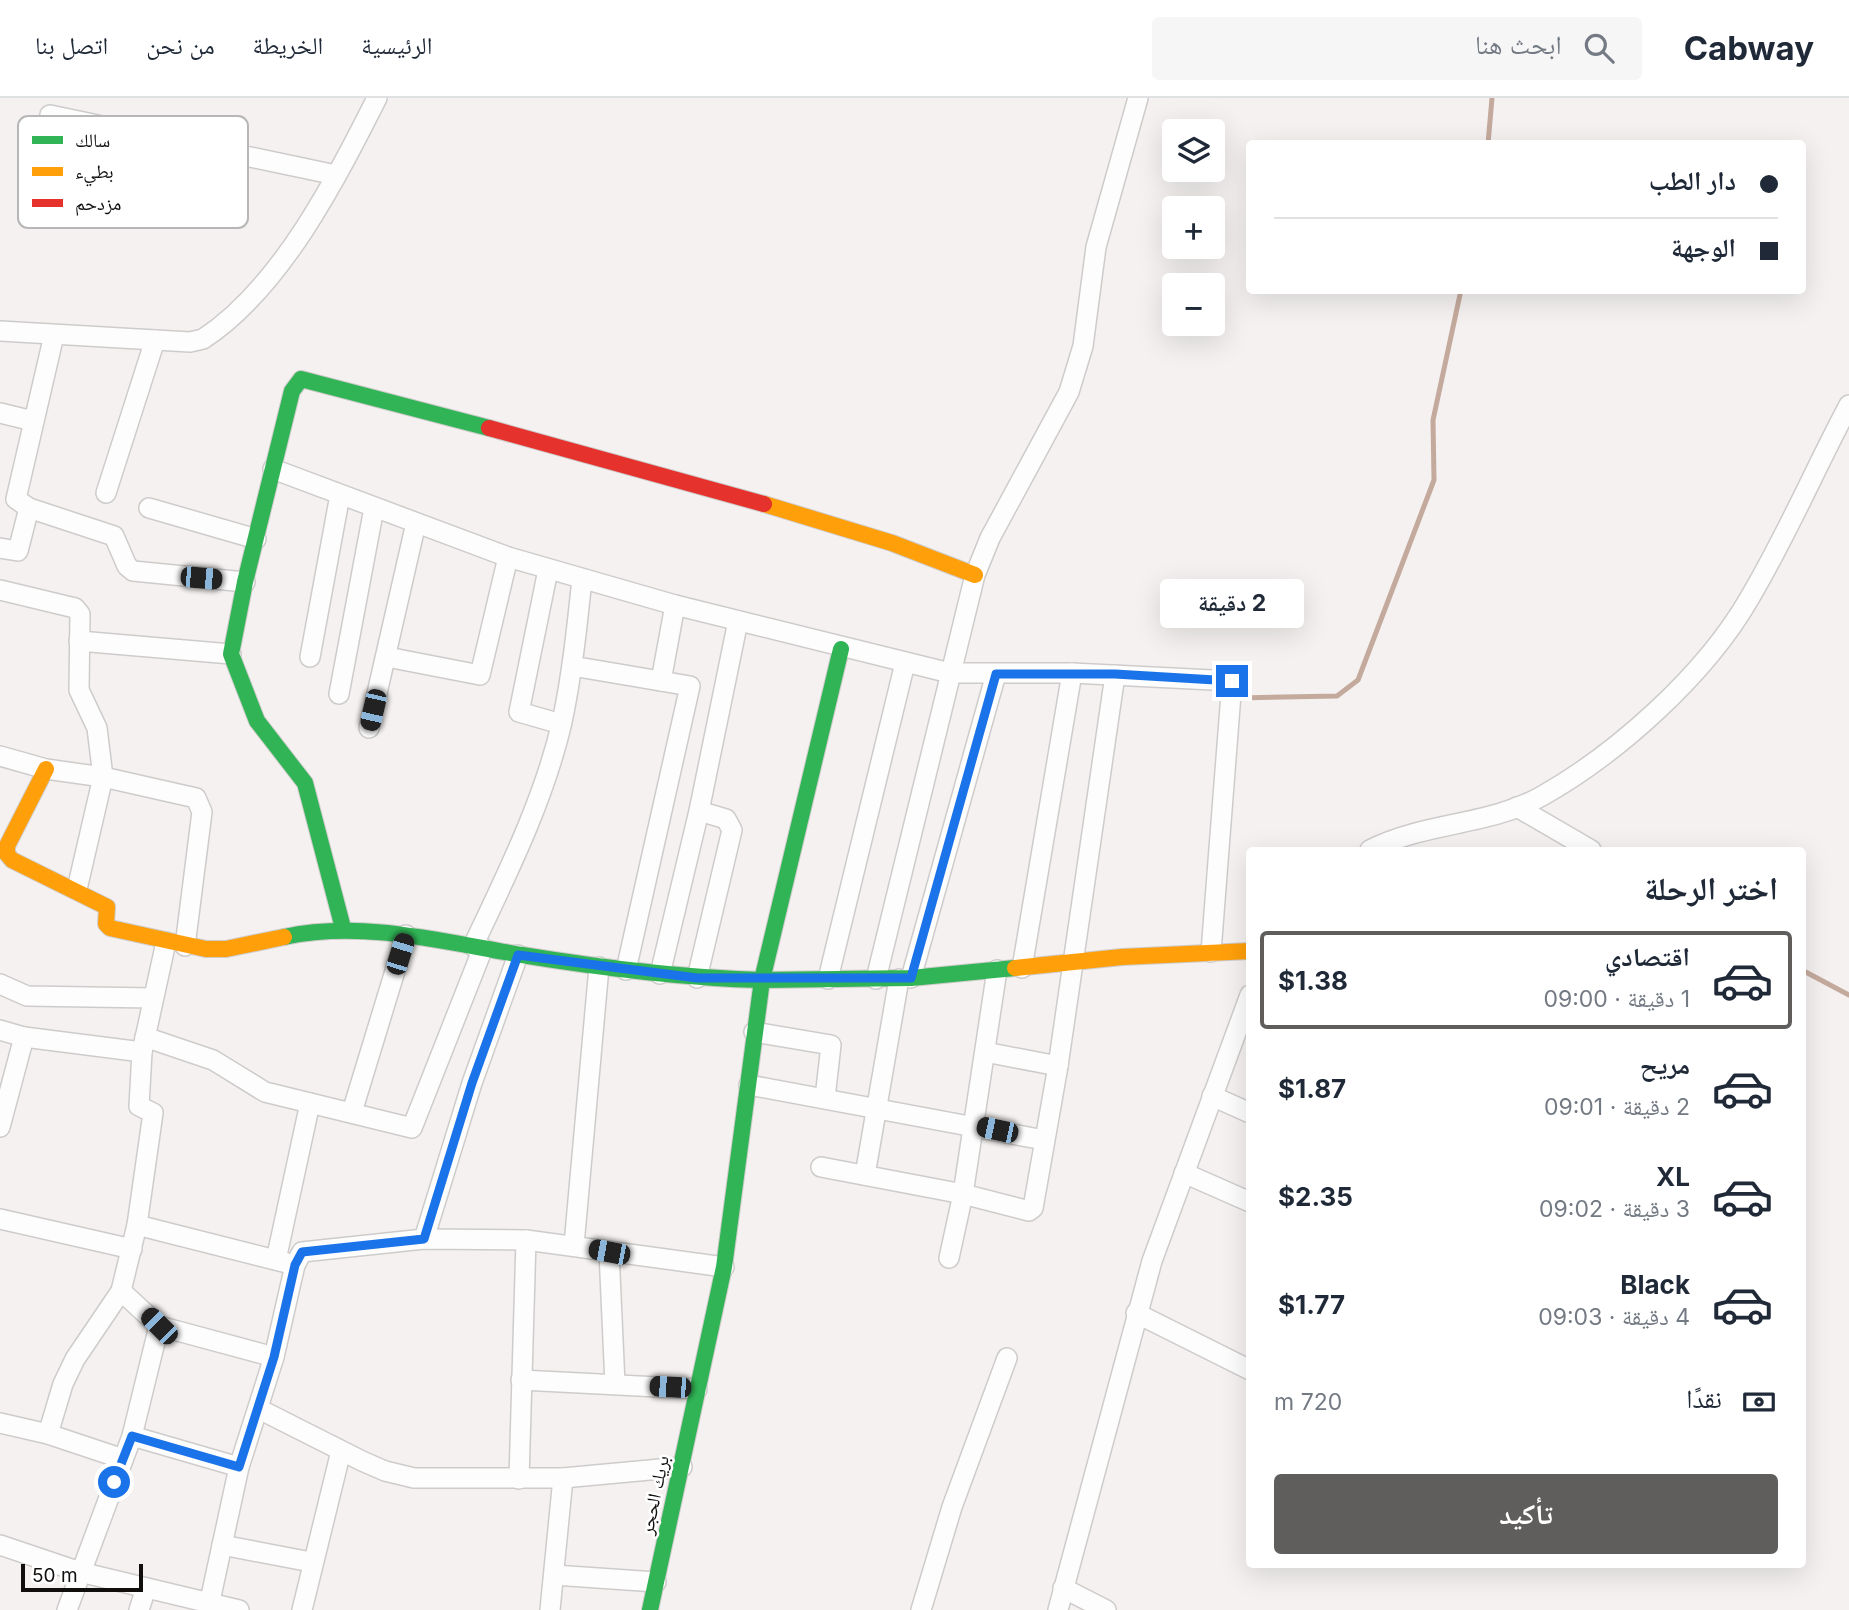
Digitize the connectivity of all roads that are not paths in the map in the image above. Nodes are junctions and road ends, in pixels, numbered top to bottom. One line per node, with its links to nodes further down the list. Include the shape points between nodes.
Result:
1 (377, 98): 6 (street)
2 (1138, 98): 24 (street, via 1096,247 1069,393 990,538)
3 (50, 115): 4 (street)
4 (55, 116)
5 (248, 157): 6 (street)
6 (336, 175): 9 (street, via 266,281 228,319 203,339)
7 (0, 331): 8 (street)
8 (54, 335): 9 (street); 12 (street)
9 (155, 340): 14 (street)
10 (1849, 405): 48 (street, via 1749,600 1719,643 1633,730 1592,763)
11 (0, 413): 12 (street)
12 (33, 421): 16 (street, via 16,495 19,503)
13 (273, 469): 15 (street); 20 (street); 24 (street, via 292,391 297,381 306,378 705,486 892,543)
14 (106, 494)
15 (340, 495): 18 (street); 33 (street)
16 (29, 508): 21 (street, via 18,551); 26 (street, via 114,536 133,571)
17 (149, 508): 20 (street)
18 (374, 508): 19 (street); 42 (street)
19 (416, 523): 22 (street); 34 (street)
20 (256, 539): 26 (street)
21 (1, 550)
22 (508, 557): 23 (street); 34 (street, via 480,675)
23 (548, 570): 25 (street); 43 (street, via 519,712)
24 (975, 575): 37 (street)
25 (582, 579): 28 (street); 36 (street)
26 (245, 582): 32 (street)
27 (0, 590): 30 (street, via 77,609)
28 (675, 605): 29 (street); 41 (street)
29 (738, 621): 31 (street); 49 (street)
30 (79, 641): 32 (street); 47 (street, via 79,690 97,728)
31 (841, 649): 35 (street); 70 (street, بريك الحجر)
32 (231, 654): 53 (street, via 257,721 305,783)
33 (310, 657)
34 (387, 657): 44 (street)
35 (905, 663): 37 (street); 68 (street)
36 (572, 666): 41 (street); 43 (street)
37 (950, 673): 39 (street); 69 (street)
38 (1072, 673): 39 (street); 40 (street); 62 (street)
39 (996, 674): 67 (street)
40 (1115, 674): 58 (street, via 1227,679 1234,685); 60 (street)
41 (661, 681): 63 (street, via 690,687)
42 (339, 694)
43 (561, 724): 56 (street, via 542,787)
44 (369, 728)
45 (0, 756): 46 (street)
46 (46, 769): 47 (street); 52 (street, via 6,846 7,854)
47 (103, 777): 52 (street); 55 (street, via 199,801 202,811)
48 (1517, 807): 50 (street, via 1403,835); 51 (street)
49 (699, 811): 65 (street); 66 (street, via 726,819 732,830)
50 (1377, 847)
51 (1586, 847)
52 (76, 889): 55 (street, via 107,907 108,927)
53 (343, 928): 54 (street); 55 (street, via 295,933 226,949)
54 (406, 934): 56 (street); 86 (street)
55 (176, 944): 72 (street)
56 (478, 947): 59 (street); 86 (street, via 412,1128)
57 (1246, 951): 58 (street)
58 (1211, 952): 60 (street)
59 (518, 955): 61 (street); 97 (street)
60 (1072, 964): 62 (street); 79 (street)
61 (599, 967): 63 (street); 99 (street)
62 (1022, 968): 64 (street)
63 (626, 970): 65 (street)
64 (997, 970): 67 (street); 78 (street)
65 (660, 974): 66 (street)
66 (697, 978): 70 (street)
67 (905, 978): 69 (street); 84 (street)
68 (828, 979): 69 (street); 70 (street)
69 (876, 979)
70 (762, 980): 75 (street, بريك الحجر)
71 (0, 984): 72 (street, via 27,996)
72 (152, 998): 77 (street)
73 (1246, 1006): 81 (street)
74 (0, 1030): 76 (street)
75 (754, 1032): 80 (street, بريك الحجر); 82 (street, via 831,1045)
76 (24, 1037): 77 (street); 88 (street)
77 (144, 1044): 83 (street, via 213,1060 265,1092); 96 (street, via 139,1106 153,1113)
78 (985, 1052): 79 (street); 87 (street)
79 (1058, 1066): 89 (street)
80 (749, 1085): 82 (street); 105 (street, بريك الحجر)
81 (1212, 1096): 85 (street); 91 (street)
82 (825, 1098): 84 (street)
83 (310, 1103): 86 (street); 103 (street)
84 (875, 1107): 87 (street); 92 (street)
85 (1246, 1111)
86 (352, 1112)
87 (973, 1125): 89 (street); 93 (street)
88 (0, 1127)
89 (1044, 1140): 93 (street, via 1031,1210)
90 (821, 1167): 92 (street)
91 (1184, 1172): 94 (street); 107 (street)
92 (865, 1175): 93 (street)
93 (963, 1194): 102 (street)
94 (1246, 1200)
95 (0, 1219): 100 (street)
96 (136, 1225): 100 (street); 103 (street)
97 (424, 1239): 98 (street); 104 (street, via 310,1249 302,1252)
98 (526, 1240): 99 (street); 112 (street)
99 (573, 1245): 101 (street)
100 (132, 1249): 106 (street)
101 (609, 1252): 105 (street); 113 (street)
102 (949, 1258)
103 (276, 1261): 104 (street)
104 (295, 1265): 109 (street)
105 (724, 1267): 114 (street, بريك الحجر)
106 (121, 1291): 108 (street); 117 (street, via 75,1359)
107 (1136, 1313): 111 (street); 132 (street)
108 (159, 1326): 109 (street); 118 (street)
109 (274, 1357): 115 (street)
110 (1007, 1358): 140 (street, via 952,1507)
111 (1246, 1368)
112 (521, 1380): 113 (street); 124 (street)
113 (615, 1384): 114 (street)
114 (697, 1389): 122 (street, بريك الحجر)
115 (259, 1409): 119 (street); 121 (street)
116 (0, 1423): 117 (street)
117 (48, 1434): 120 (street)
118 (132, 1436): 120 (street); 121 (street)
119 (341, 1451): 124 (street, via 414,1478); 127 (street)
120 (123, 1459): 128 (street)
121 (239, 1467): 126 (street)
122 (682, 1467): 123 (street); 130 (street, بريك الحجر)
123 (563, 1478): 124 (street); 129 (street)
124 (519, 1479)
125 (0, 1545): 128 (street)
126 (222, 1545): 127 (street); 133 (street)
127 (312, 1562): 137 (street)
128 (80, 1572): 131 (street); 134 (street)
129 (554, 1575): 130 (street); 138 (street)
130 (656, 1583): 139 (street, بريك الحجر)
131 (146, 1588): 133 (street); 135 (street)
132 (1063, 1588): 141 (street); 142 (street)
133 (209, 1606): 136 (street)
134 (67, 1610)
135 (139, 1610)
136 (239, 1610)
137 (302, 1610)
138 (550, 1610)
139 (650, 1610)
140 (921, 1610)
141 (1058, 1610)
142 (1106, 1610)

